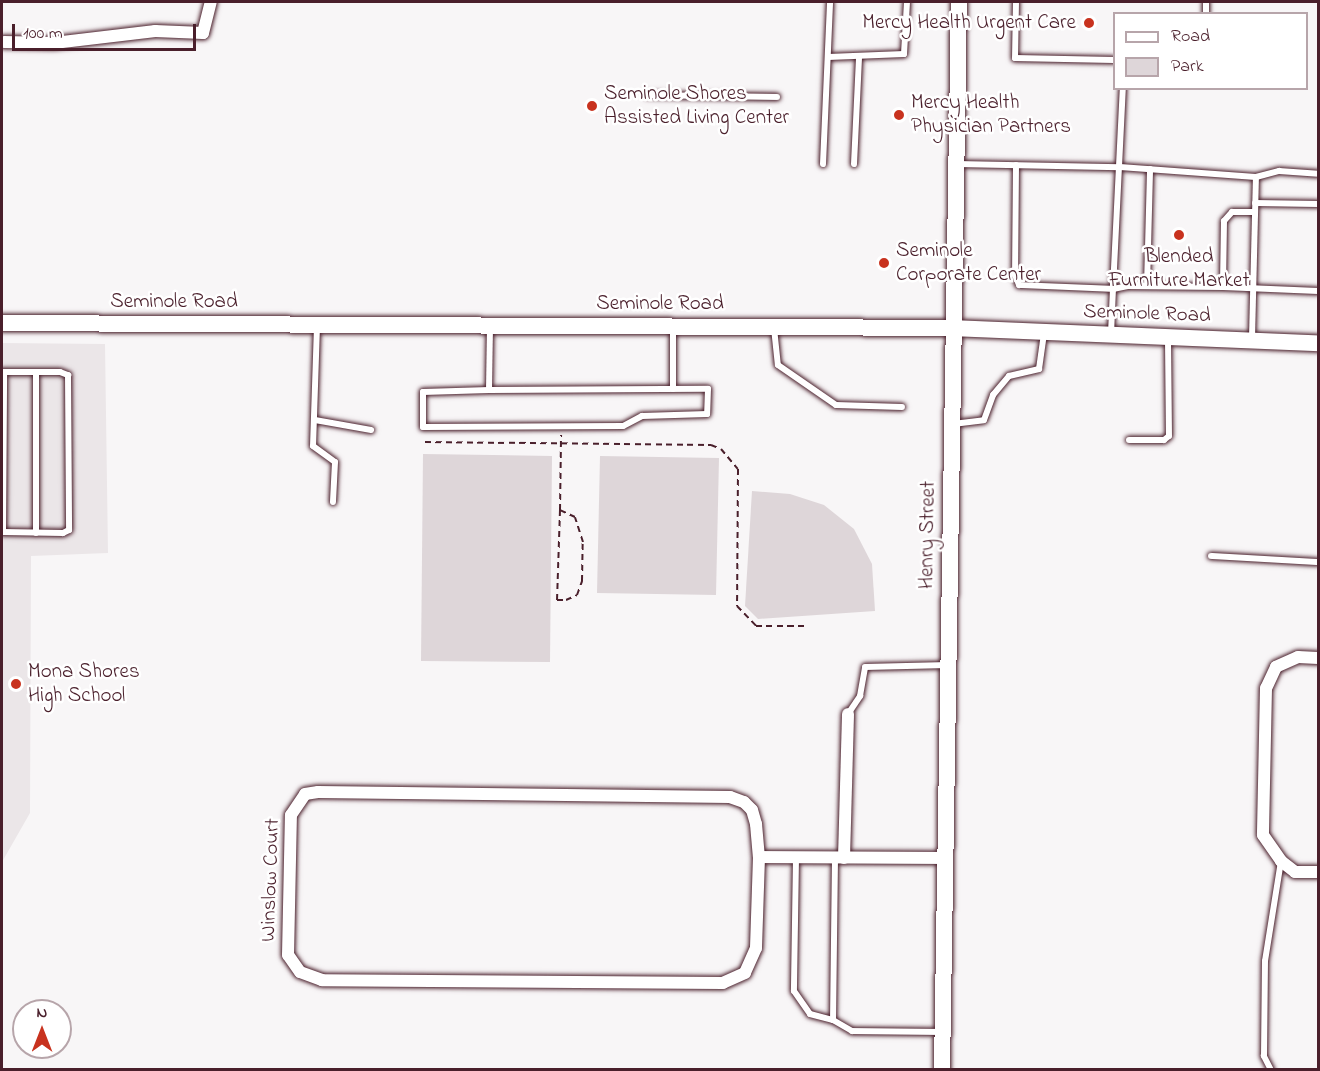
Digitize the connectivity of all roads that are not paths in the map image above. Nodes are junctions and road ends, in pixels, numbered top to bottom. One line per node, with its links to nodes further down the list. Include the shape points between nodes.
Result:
1 (211, 2): 6 (street, via 203,33 155,31 54,43)
2 (830, 2): 7 (lane)
3 (907, 2): 8 (lane, via 904,54)
4 (959, 2): 15 (street, Henry Street)
5 (1016, 2): 9 (lane, via 1015,58)
6 (4, 42)
7 (828, 57): 8 (lane); 13 (lane)
8 (859, 57): 14 (lane)
9 (1113, 60)
10 (1123, 90): 17 (lane)
11 (647, 95): 12 (lane)
12 (777, 97)
13 (823, 164)
14 (854, 164)
15 (957, 164): 16 (lane); 34 (street, Henry Street)
16 (1016, 165): 17 (lane); 27 (lane, via 1015,274 1019,285)
17 (1120, 167): 18 (lane); 27 (lane)
18 (1150, 169): 20 (lane); 24 (lane)
19 (1318, 174): 20 (lane, via 1279,171)
20 (1256, 177): 21 (lane)
21 (1254, 203): 22 (lane); 23 (lane)
22 (1318, 204)
23 (1254, 212): 25 (lane, via 1232,212 1224,221); 26 (lane)
24 (1147, 286): 25 (lane); 27 (lane)
25 (1223, 287): 26 (lane)
26 (1254, 288): 28 (lane); 38 (lane)
27 (1113, 289): 36 (lane)
28 (1318, 291)
29 (2, 323): 30 (street, Seminole Road)
30 (317, 325): 31 (street, Seminole Road); 45 (lane)
31 (489, 326): 32 (street, Seminole Road); 43 (lane)
32 (673, 327): 33 (street, Seminole Road); 42 (lane)
33 (774, 327): 34 (street, Seminole Road); 44 (lane, via 778,365 836,405)
34 (953, 328): 35 (street, Seminole Road); 46 (street, Henry Street)
35 (1044, 332): 36 (street, Seminole Road); 46 (lane, via 1039,369 1009,376 993,395 984,420)
36 (1111, 335): 37 (street, Seminole Road)
37 (1168, 337): 38 (street, Seminole Road); 48 (lane, via 1169,436 1164,441)
38 (1252, 340): 39 (street, Seminole Road)
39 (1318, 343)
40 (3, 372): 41 (lane); 50 (lane, via 3,532)
41 (36, 372): 50 (lane); 50 (lane, via 68,375 69,506 69,530)
42 (673, 389): 43 (lane); 43 (lane, via 708,389 707,414 642,416 623,426 423,427 423,392)
43 (489, 390)
44 (902, 407)
45 (315, 420): 47 (lane); 49 (lane, via 313,446 335,462)
46 (952, 424): 54 (street, Henry Street)
47 (371, 430)
48 (1129, 441)
49 (333, 502)
50 (36, 533)
51 (1211, 556): 52 (lane)
52 (1318, 562)
53 (1318, 658): 60 (street, via 1299,657 1276,667 1266,688 1263,835)
54 (950, 666): 55 (lane, via 865,667 860,696); 59 (street, Henry Street)
55 (848, 714): 58 (street)
56 (759, 857): 56 (street, Winslow Court, via 752,810 730,797 304,794 291,815 288,955 300,972 322,980 723,983 745,973 756,948); 57 (street)
57 (796, 858): 58 (street); 62 (lane, via 794,991 810,1014)
58 (839, 858): 59 (street); 62 (lane)
59 (944, 858): 63 (street, Henry Street)
60 (1281, 861): 61 (street, via 1295,872); 65 (lane, via 1264,961 1263,1056)
61 (1318, 872)
62 (832, 1020): 63 (lane, via 852,1031)
63 (943, 1032): 64 (street, Henry Street)
64 (942, 1070)
65 (1270, 1070)

